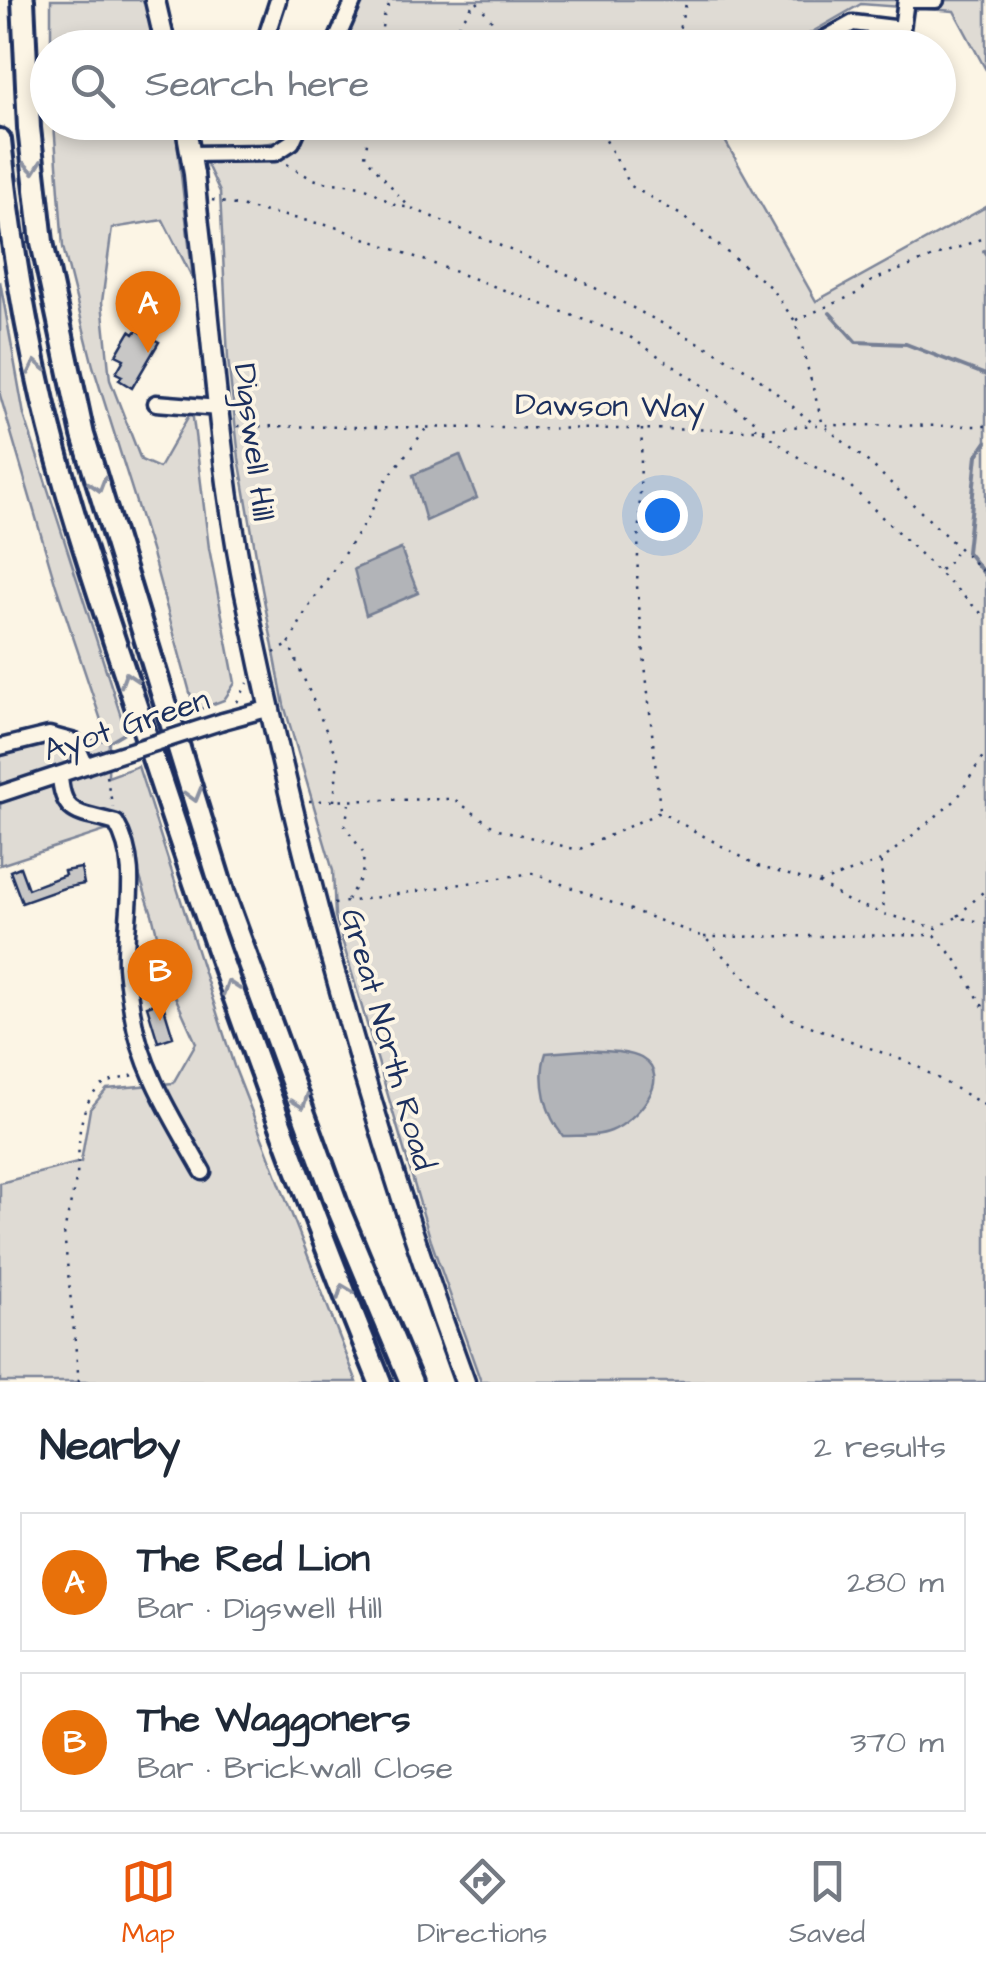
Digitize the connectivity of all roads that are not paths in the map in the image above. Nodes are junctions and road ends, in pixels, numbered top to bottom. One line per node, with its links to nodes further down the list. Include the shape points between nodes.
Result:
1 (23, 0): 11 (highway, one-way to 11)
2 (155, 0): 7 (main road)
3 (278, 0): 8 (street)
4 (354, 0): 9 (street)
5 (909, 0): 6 (street); 10 (street, via 902,29 852,24)
6 (936, 0)
7 (162, 30)
8 (269, 30)
9 (342, 30)
10 (841, 30)
11 (30, 137)
12 (0, 140): 25 (highway, one-way to 12, via 234,999 85,548 27,328)
13 (30, 140): 26 (highway, one-way to 26, via 42,242 82,435 224,895)
14 (189, 140): 16 (main road, Digswell Hill)
15 (293, 140): 16 (street, via 275,153)
16 (192, 154): 18 (main road, Digswell Hill, bridge)
17 (156, 403): 18 (street)
18 (220, 408): 19 (main road, Digswell Hill, via 245,592)
19 (271, 708): 21 (street, Ayot Green, bridge); 27 (main road, Great North Road, via 363,1066 419,1255)
20 (0, 746): 21 (street, via 49,734 75,742)
21 (86, 766): 22 (street, Ayot Green)
22 (60, 775): 23 (street, Ayot Green); 24 (street, via 68,807 116,823 124,836 132,889 126,965 133,1016 147,1070)
23 (0, 794)
24 (203, 1172)
25 (380, 1382)
26 (411, 1382)
27 (466, 1382)

